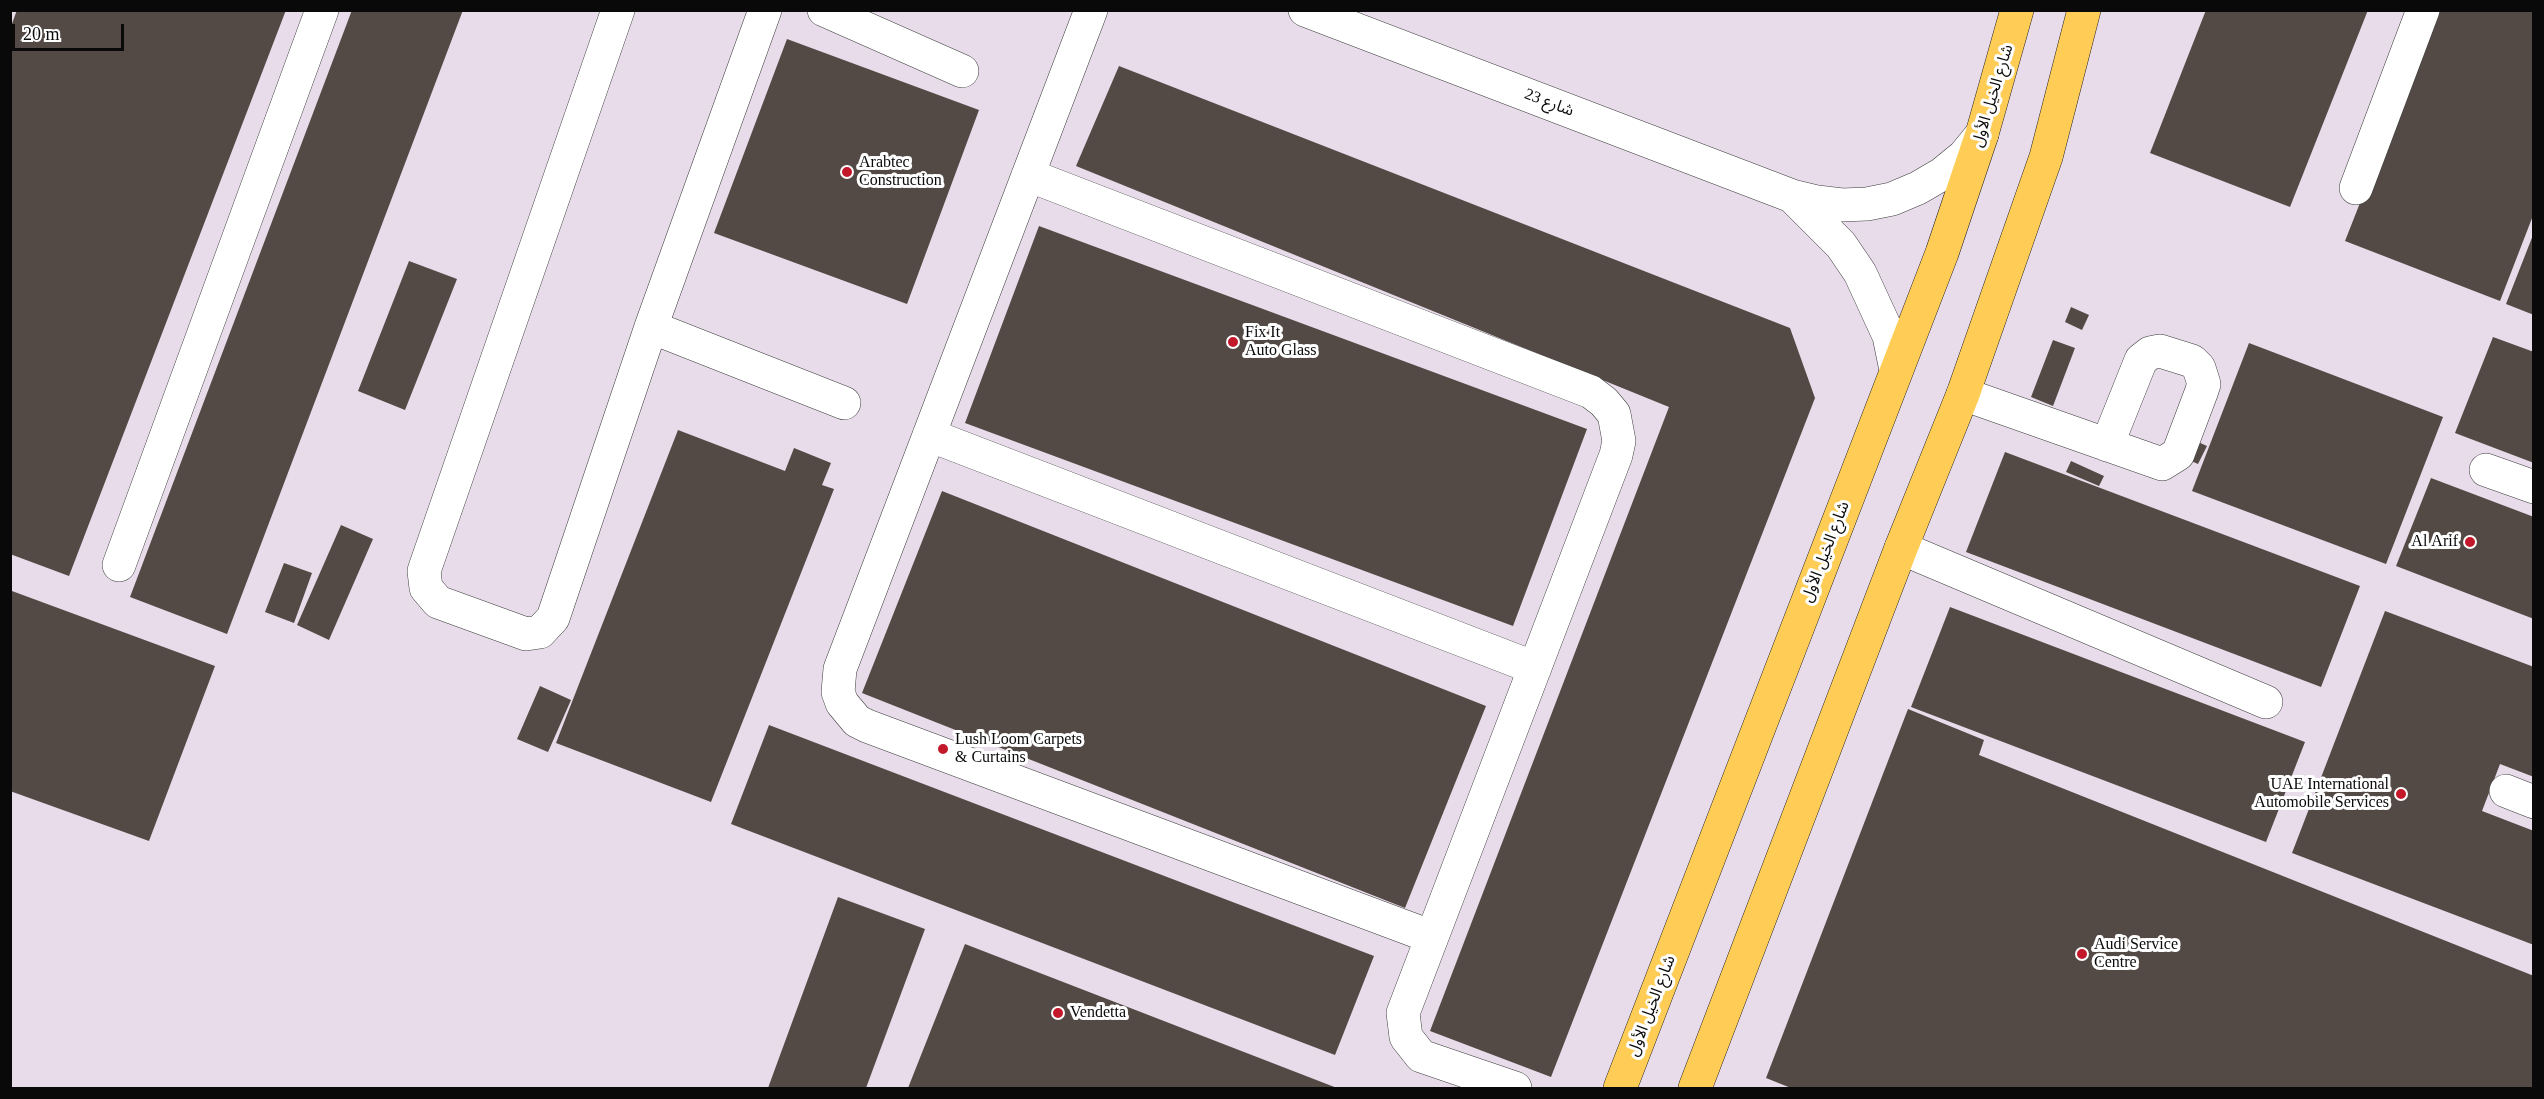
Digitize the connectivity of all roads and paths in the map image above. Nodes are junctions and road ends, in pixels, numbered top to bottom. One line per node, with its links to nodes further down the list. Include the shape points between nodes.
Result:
1 (322, 10): 24 (lane)
2 (618, 10): 15 (lane, via 424,570 426,588 438,602 526,634 548,626)
3 (824, 10): 10 (lane)
4 (1091, 10): 12 (lane)
5 (1305, 10): 14 (lane, شارع 23)
6 (2017, 10): 11 (main road, شارع الخيل الأول)
7 (2084, 10): 17 (main road, via 2046,157)
8 (2423, 10): 13 (lane)
9 (755, 13): 15 (lane)
10 (962, 71)
11 (1982, 134): 14 (lane, شارع 23, via 1942,174 1892,199 1842,205); 16 (main road, شارع الخيل الأول, via 1942,253)
12 (1028, 175): 19 (lane); 25 (lane, via 1591,392 1604,402 1614,414 1618,428 1616,455)
13 (2356, 188)
14 (1792, 196): 16 (lane, شارع 23, via 1841,245 1860,273 1888,336)
15 (651, 327): 18 (lane)
16 (1896, 370): 29 (main road, شارع الخيل الأول)
17 (1963, 394): 20 (lane); 23 (main road)
18 (844, 403)
19 (929, 435): 25 (lane); 27 (lane, via 840,669 838,692 848,713 867,726)
20 (2107, 445)
21 (2486, 470): 22 (lane)
22 (2534, 487)
23 (1901, 548): 26 (lane); 30 (main road)
24 (119, 565)
25 (1534, 668): 27 (lane)
26 (2266, 702)
27 (1432, 937): 28 (lane, via 1403,1013 1406,1037 1421,1056)
28 (1515, 1089)
29 (1620, 1089)
30 (1695, 1089)

